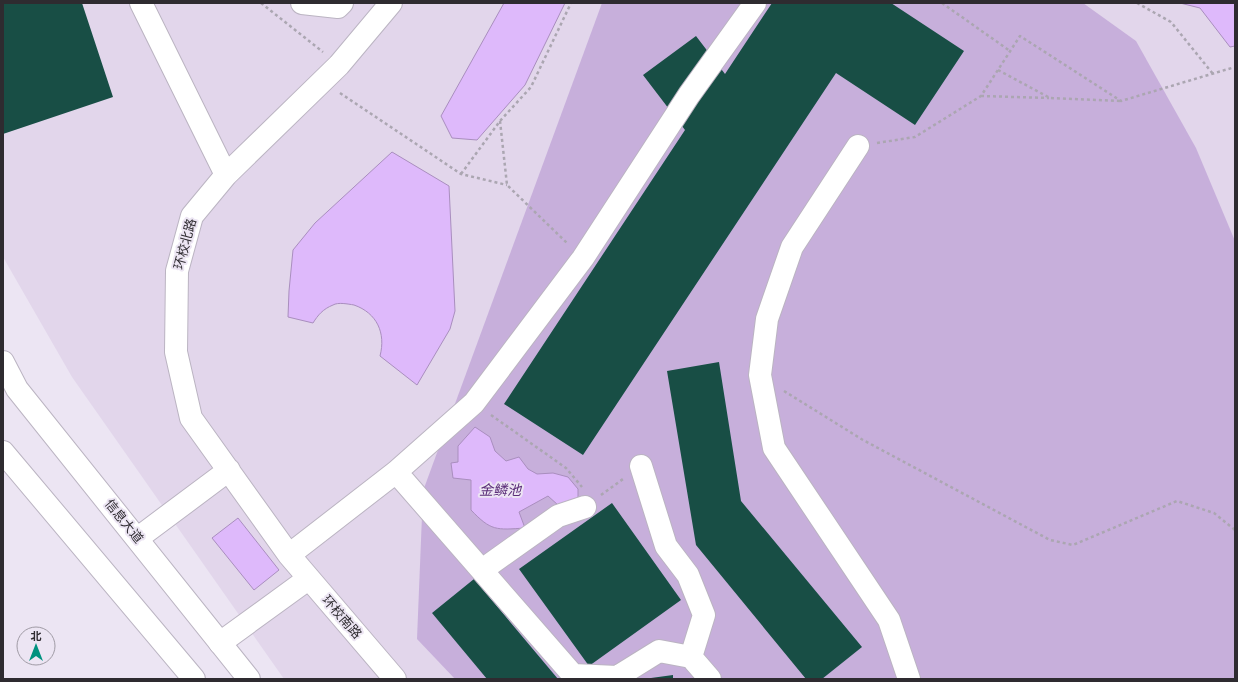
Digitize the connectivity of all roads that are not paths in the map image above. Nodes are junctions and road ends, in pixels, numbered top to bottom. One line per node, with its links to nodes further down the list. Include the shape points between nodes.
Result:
1 (141, 3): 7 (street)
2 (302, 3): 3 (street, via 338,7)
3 (342, 3)
4 (391, 3): 7 (street, 环校北路, via 323,82)
5 (755, 3): 12 (street, via 690,95 582,258 474,403)
6 (858, 146): 24 (street, via 792,247 767,319 760,376 774,448 889,620)
7 (226, 176): 11 (street, 环校北路, via 192,216 177,271 176,352 192,418)
8 (3, 362): 14 (street, 信息大道, via 18,389)
9 (3, 452): 20 (street)
10 (641, 466): 19 (street, via 666,546 688,575 704,615)
11 (229, 470): 14 (street); 15 (street, 环校北路)
12 (396, 472): 15 (street); 16 (street)
13 (585, 507): 16 (street, via 558,516)
14 (138, 538): 18 (street, 信息大道)
15 (289, 555): 17 (street, 环校南路)
16 (482, 570): 19 (street, via 573,675 617,677 659,651)
17 (308, 579): 18 (street); 22 (street, 环校南路)
18 (220, 642): 21 (street, 信息大道)
19 (691, 657): 23 (street)
20 (194, 679)
21 (249, 679)
22 (395, 679)
23 (710, 679)
24 (909, 679)

